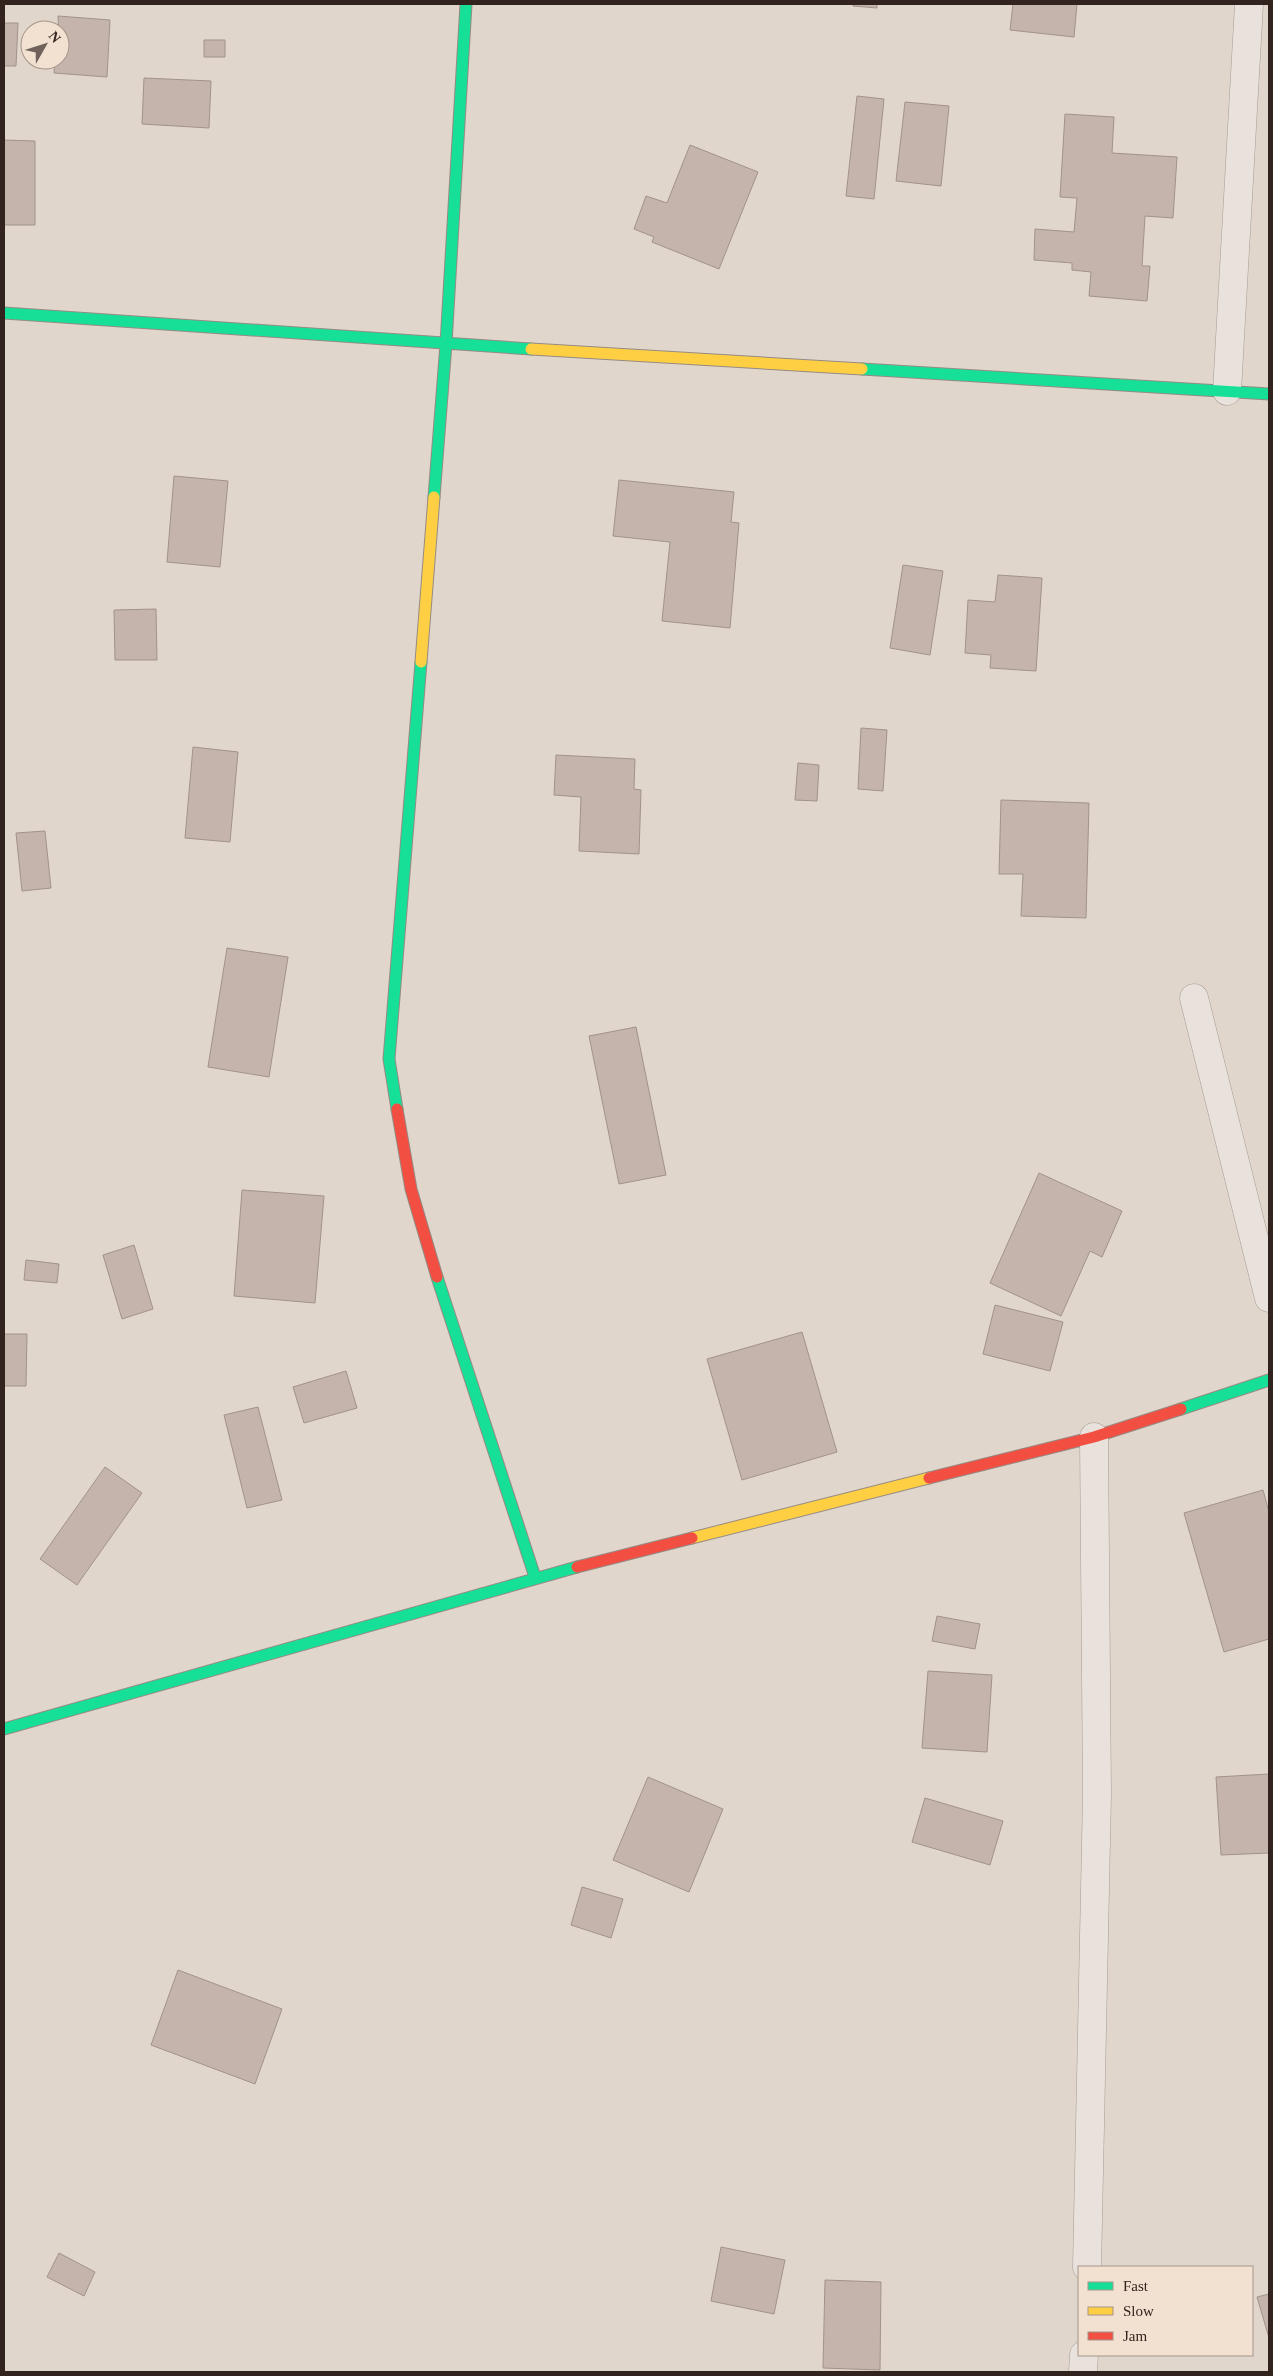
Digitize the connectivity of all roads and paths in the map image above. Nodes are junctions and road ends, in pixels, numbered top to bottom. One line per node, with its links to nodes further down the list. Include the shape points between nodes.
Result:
1 (466, 4): 4 (street)
2 (1249, 4): 5 (street)
3 (4, 313): 4 (street)
4 (446, 344): 5 (street); 11 (street, via 389,1059 411,1188 450,1322)
5 (1227, 391): 6 (street)
6 (1269, 394)
7 (1194, 998): 8 (street)
8 (1269, 1298)
9 (1269, 1380): 10 (street)
10 (1094, 1437): 11 (street); 13 (street, via 1097,1795)
11 (535, 1577): 12 (street)
12 (4, 1729)
13 (1086, 2266)
14 (1084, 2356): 15 (street)
15 (1084, 2372)

